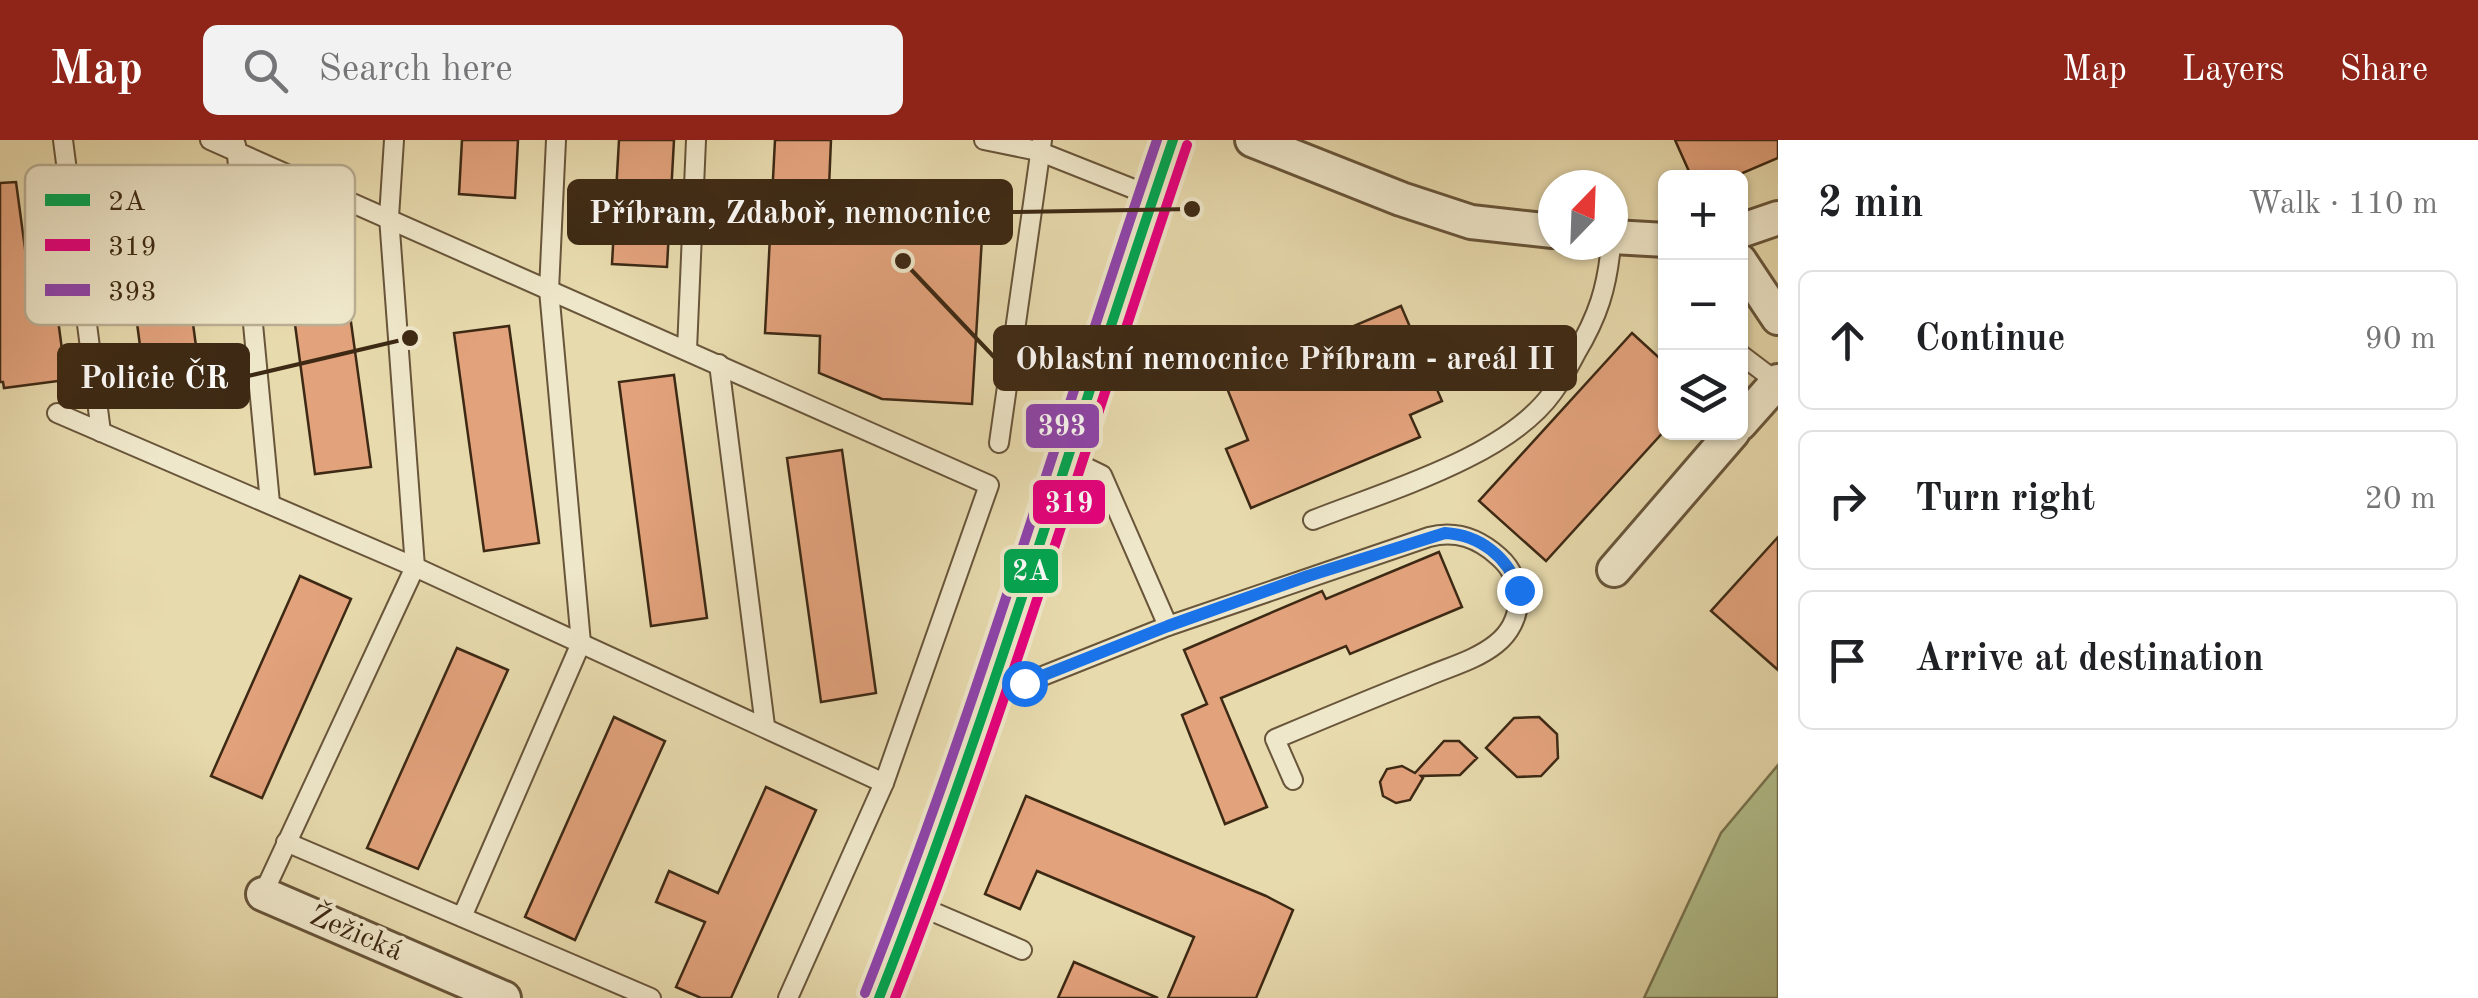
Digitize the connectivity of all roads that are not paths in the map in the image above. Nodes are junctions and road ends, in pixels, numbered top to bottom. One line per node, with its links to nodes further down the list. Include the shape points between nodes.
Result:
1 (63, 140): 11 (lane)
2 (210, 140): 9 (lane)
3 (394, 140): 15 (lane)
4 (556, 140): 23 (lane)
5 (696, 140): 27 (lane)
6 (984, 140): 10 (lane)
7 (1173, 140): 13 (street)
8 (1252, 140): 18 (street, via 1472,222)
9 (236, 146): 12 (lane)
10 (1040, 146): 13 (lane); 35 (lane)
11 (66, 165)
12 (277, 165)
13 (1154, 197): 36 (street)
14 (355, 201): 15 (lane)
15 (389, 217): 23 (lane); 39 (lane)
16 (1778, 218): 17 (street)
17 (1748, 227)
18 (1538, 229)
19 (1628, 238): 20 (street)
20 (1658, 240)
21 (1610, 260): 38 (lane, via 1588,333 1552,394 1514,430 1471,456)
22 (1748, 273): 24 (street)
23 (549, 290): 27 (lane); 42 (lane)
24 (1778, 318)
25 (87, 325): 33 (lane)
26 (253, 325): 37 (lane)
27 (687, 350): 29 (lane)
28 (1748, 360): 30 (lane)
29 (719, 364): 44 (lane); 46 (lane, via 989,485)
30 (1777, 381): 32 (street)
31 (57, 413): 33 (lane)
32 (1748, 415)
33 (101, 432): 37 (lane)
34 (1726, 440): 40 (street)
35 (999, 443)
36 (1069, 458): 41 (lane, via 1102,475); 43 (street)
37 (270, 503): 39 (lane)
38 (1313, 520)
39 (415, 567): 42 (lane); 47 (lane)
40 (1614, 570)
41 (1168, 626): 43 (lane, via 1024,683); 45 (lane, via 1445,533 1482,544 1512,571 1518,612 1496,644 1275,739)
42 (581, 643): 44 (lane); 50 (lane)
43 (995, 679): 49 (street)
44 (765, 726): 46 (lane)
45 (1294, 780)
46 (884, 783): 55 (lane)
47 (286, 842): 48 (lane); 50 (lane)
48 (262, 894): 53 (street, Žežická)
49 (918, 905): 51 (lane); 56 (street)
50 (462, 917): 52 (lane)
51 (1022, 950)
52 (617, 991): 54 (lane)
53 (504, 998)
54 (651, 998)
55 (788, 998)
56 (879, 998)

